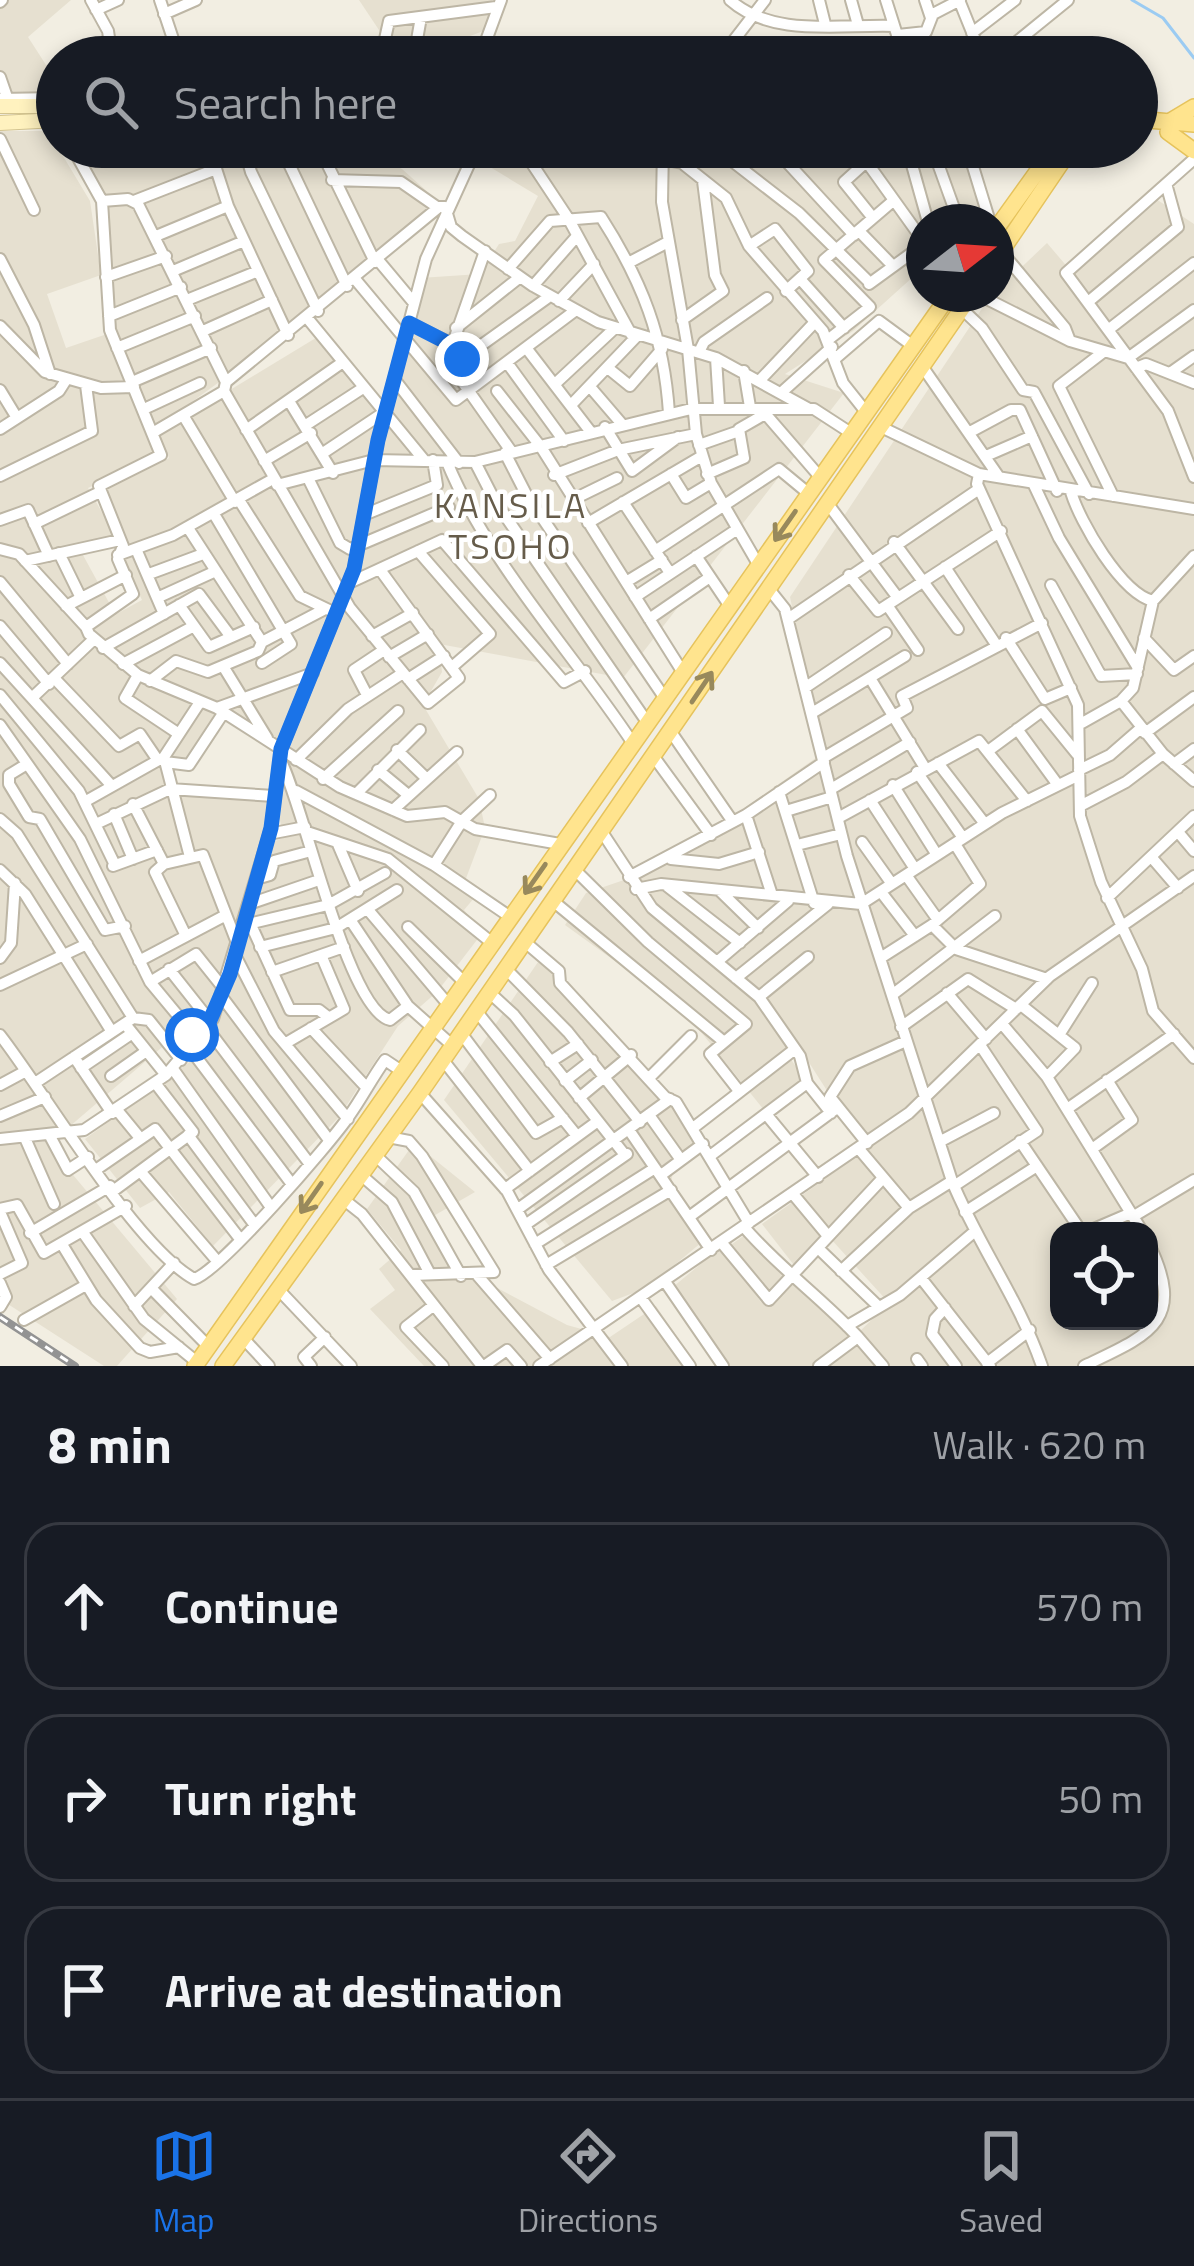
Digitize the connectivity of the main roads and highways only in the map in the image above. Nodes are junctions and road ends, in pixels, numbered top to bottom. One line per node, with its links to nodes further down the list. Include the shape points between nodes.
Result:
1 (4, 103): 3 (main road)
2 (1194, 107): 7 (main road)
3 (36, 109)
4 (36, 117): 5 (main road)
5 (0, 123)
6 (1158, 124): 7 (main road)
7 (1169, 127): 8 (main road); 9 (main road); 10 (main road)
8 (1158, 128)
9 (1194, 128)
10 (1194, 155)
11 (1040, 168): 13 (main road)
12 (1058, 168): 14 (main road)
13 (1014, 204)
14 (1014, 233)
15 (937, 312): 17 (main road, one-way to 17)
16 (961, 312): 18 (main road, one-way to 16)
17 (196, 1364)
18 (223, 1366)

